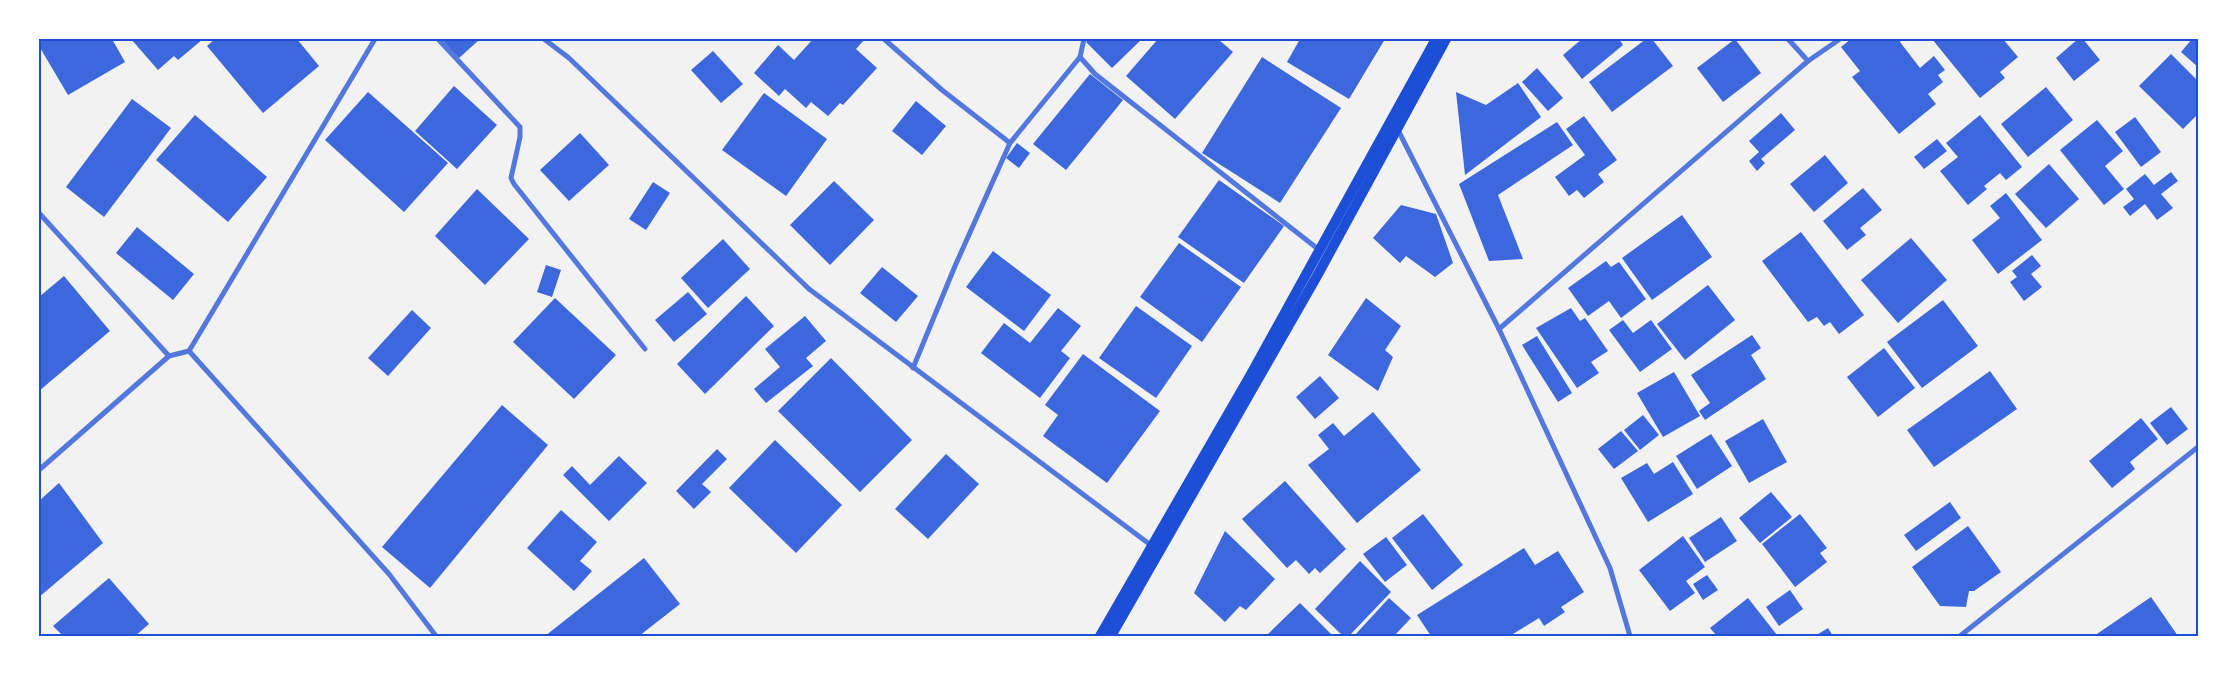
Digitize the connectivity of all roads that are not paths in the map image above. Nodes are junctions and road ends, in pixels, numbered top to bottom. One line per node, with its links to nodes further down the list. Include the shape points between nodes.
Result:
1 (375, 39): 18 (street)
2 (438, 39): 17 (street, via 520,127 511,178 514,184)
3 (544, 39): 20 (street, via 569,58 808,289)
4 (884, 39): 13 (street)
5 (1084, 39): 10 (street)
6 (1436, 39): 15 (main road)
7 (1446, 39): 12 (main road)
8 (1788, 39): 11 (street)
9 (1840, 39): 11 (street)
10 (1080, 57): 13 (street); 15 (street, via 1095,74)
11 (1808, 61): 16 (street)
12 (1398, 130): 16 (street); 21 (main road)
13 (1010, 143): 20 (street)
14 (39, 213): 19 (street)
15 (1318, 249): 21 (main road)
16 (1499, 329): 28 (street, via 1610,568)
17 (645, 349)
18 (189, 351): 19 (street); 25 (street, via 389,574)
19 (169, 356): 23 (street)
20 (913, 368): 24 (street)
21 (1254, 378): 24 (main road); 27 (main road)
22 (2198, 446): 29 (street)
23 (39, 470)
24 (1152, 546): 26 (main road)
25 (436, 636)
26 (1100, 636)
27 (1111, 636)
28 (1630, 636)
29 (1960, 636)

